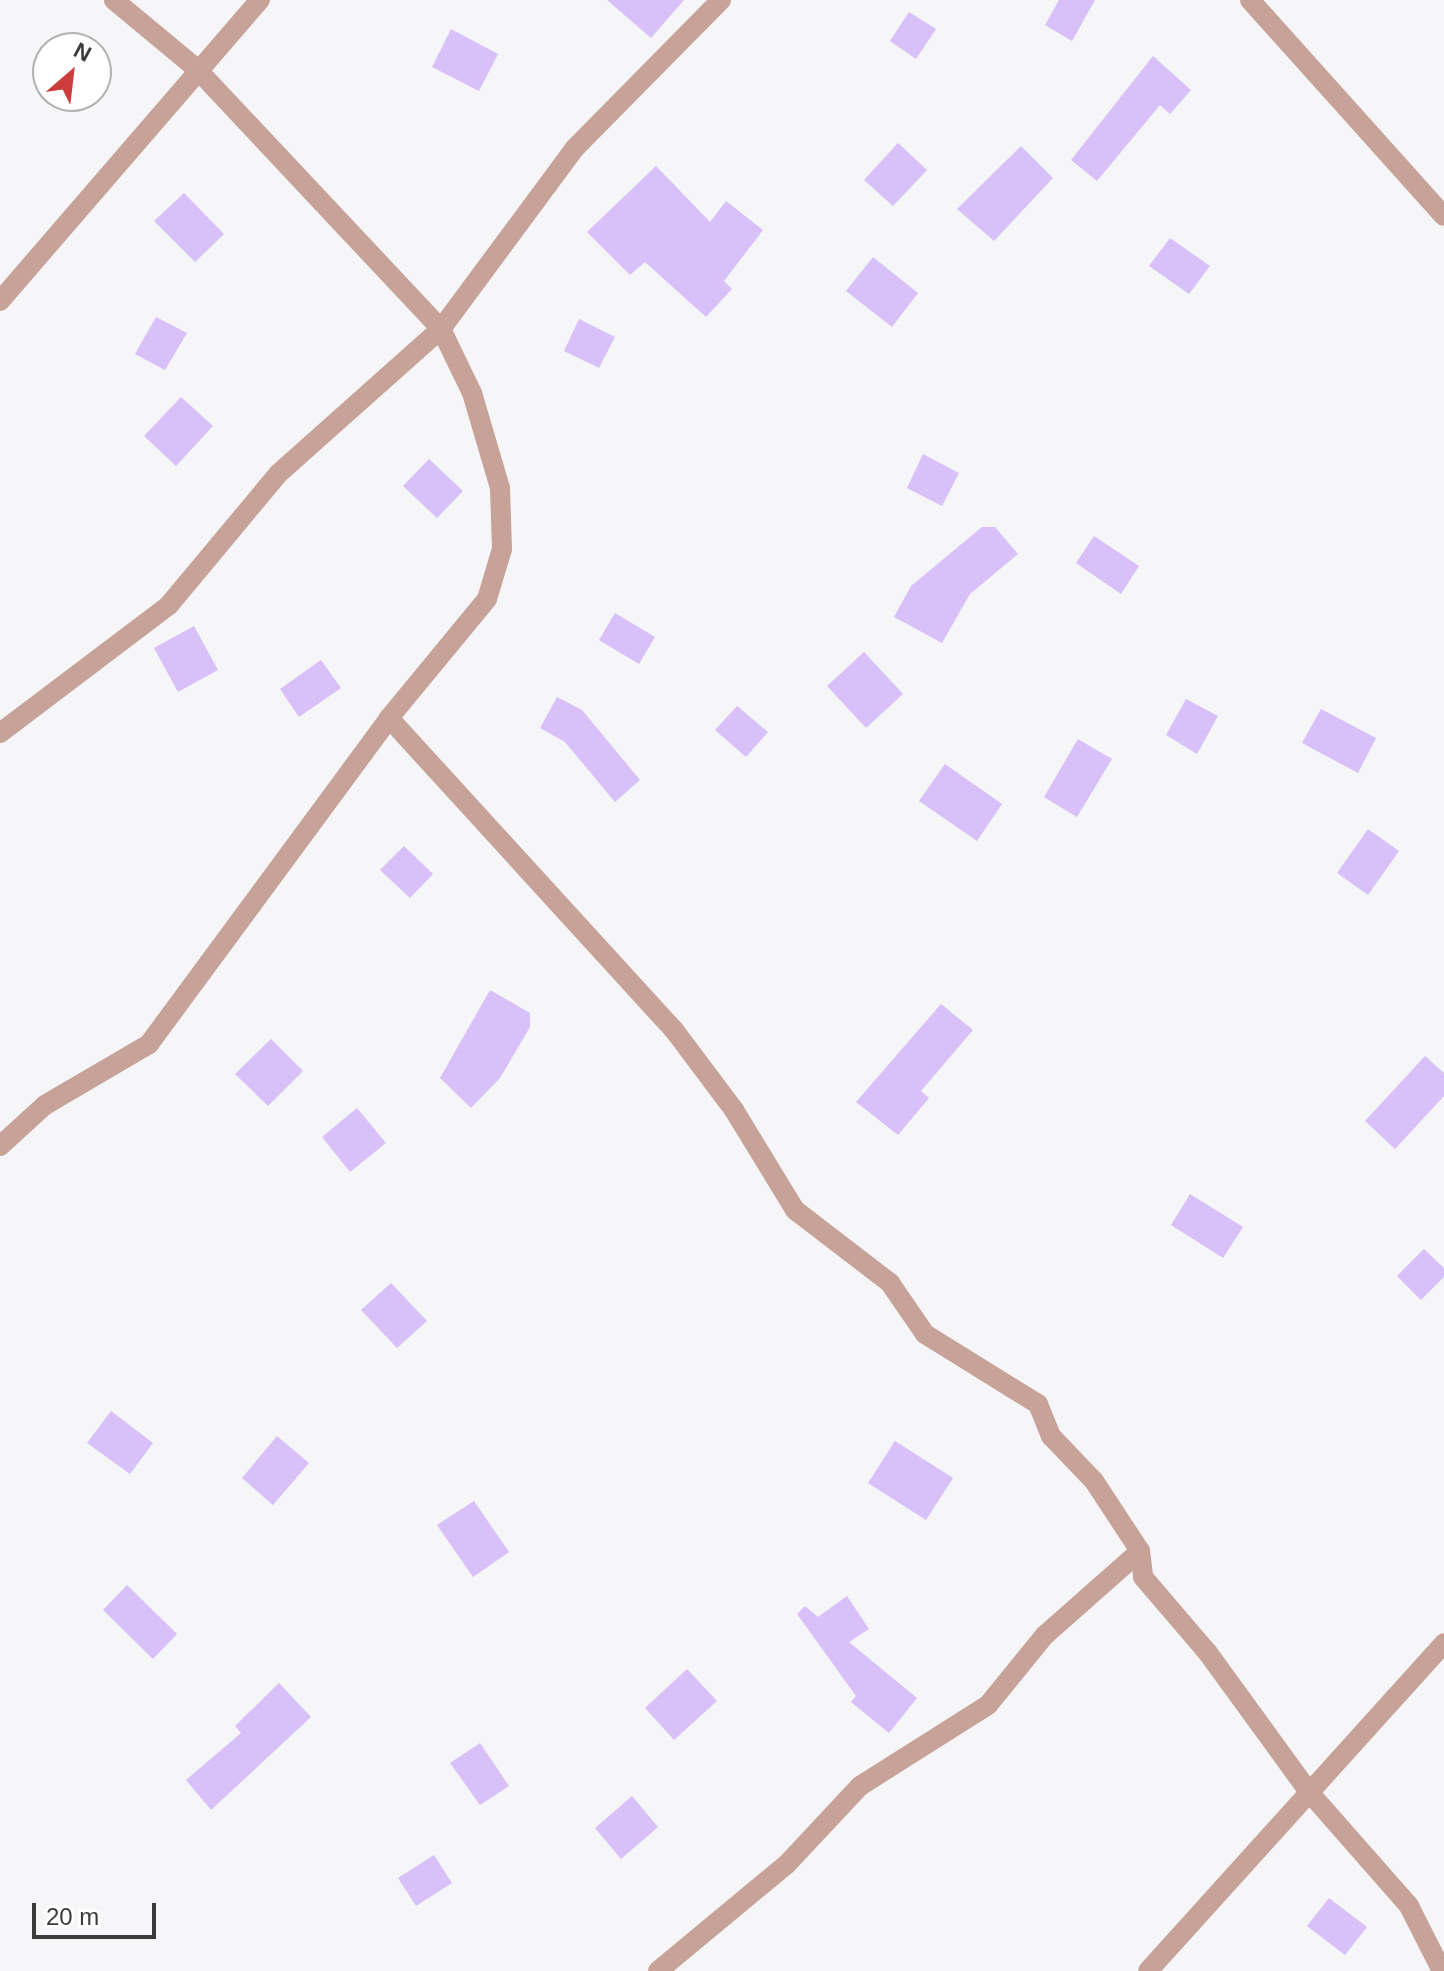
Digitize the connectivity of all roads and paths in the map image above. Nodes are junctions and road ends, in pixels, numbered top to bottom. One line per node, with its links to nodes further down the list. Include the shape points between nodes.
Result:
1 (114, 0): 5 (street)
2 (260, 0): 5 (street)
3 (721, 0): 8 (street, via 663,52 575,148)
4 (1250, 0): 6 (street)
5 (197, 69): 7 (street); 8 (street)
6 (1444, 216)
7 (0, 301)
8 (441, 329): 9 (street, via 472,393 500,488 502,549 487,599); 10 (street, via 278,474 169,605)
9 (389, 718): 11 (street, via 149,1044 45,1105); 12 (street, via 674,1030 734,1110 795,1210 890,1283 925,1334 1038,1404 1051,1436 1094,1481)
10 (0, 733)
11 (0, 1146)
12 (1140, 1551): 14 (street, via 1143,1577 1208,1653); 15 (street, via 1044,1636 988,1705 860,1786 787,1864)
13 (1444, 1643): 14 (street)
14 (1309, 1792): 16 (street); 17 (street, via 1409,1906)
15 (658, 1971)
16 (1148, 1971)
17 (1442, 1971)

